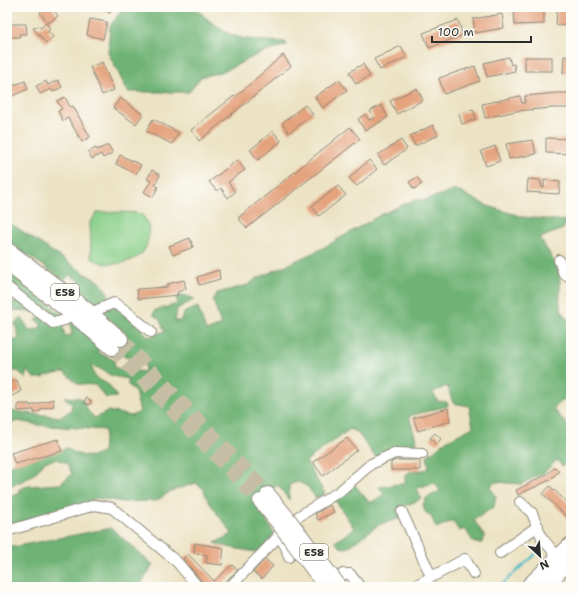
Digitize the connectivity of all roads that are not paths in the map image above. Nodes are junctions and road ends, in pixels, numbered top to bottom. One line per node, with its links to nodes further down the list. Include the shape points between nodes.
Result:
1 (7, 249): 3 (highway, E58, via 83,306 116,344 74,316)
2 (559, 260): 4 (street, via 564,274)
3 (7, 264)
4 (571, 277)
5 (7, 287): 7 (street, via 53,322)
6 (97, 310): 8 (street, via 114,303)
7 (65, 320)
8 (152, 332)
9 (422, 454): 13 (street, via 396,453 370,464 340,491)
10 (264, 497): 13 (highway, E58)
11 (520, 502): 14 (street, via 532,513)
12 (402, 512): 21 (street)
13 (281, 526): 18 (street); 23 (street); 24 (highway, E58, bridge); 25 (highway, E58, bridge)
14 (538, 526): 17 (street); 19 (street, via 542,538)
15 (7, 531): 22 (street, via 95,505 112,508 177,562)
16 (571, 544): 19 (highway)
17 (500, 553)
18 (289, 558)
19 (564, 559): 28 (highway); 29 (highway)
20 (474, 574): 21 (street, via 465,559)
21 (431, 576): 27 (street)
22 (198, 587)
23 (230, 587)
24 (325, 587): 26 (street, via 343,574 350,574)
25 (340, 587)
26 (360, 587)
27 (413, 587)
28 (528, 587)
29 (545, 587)

